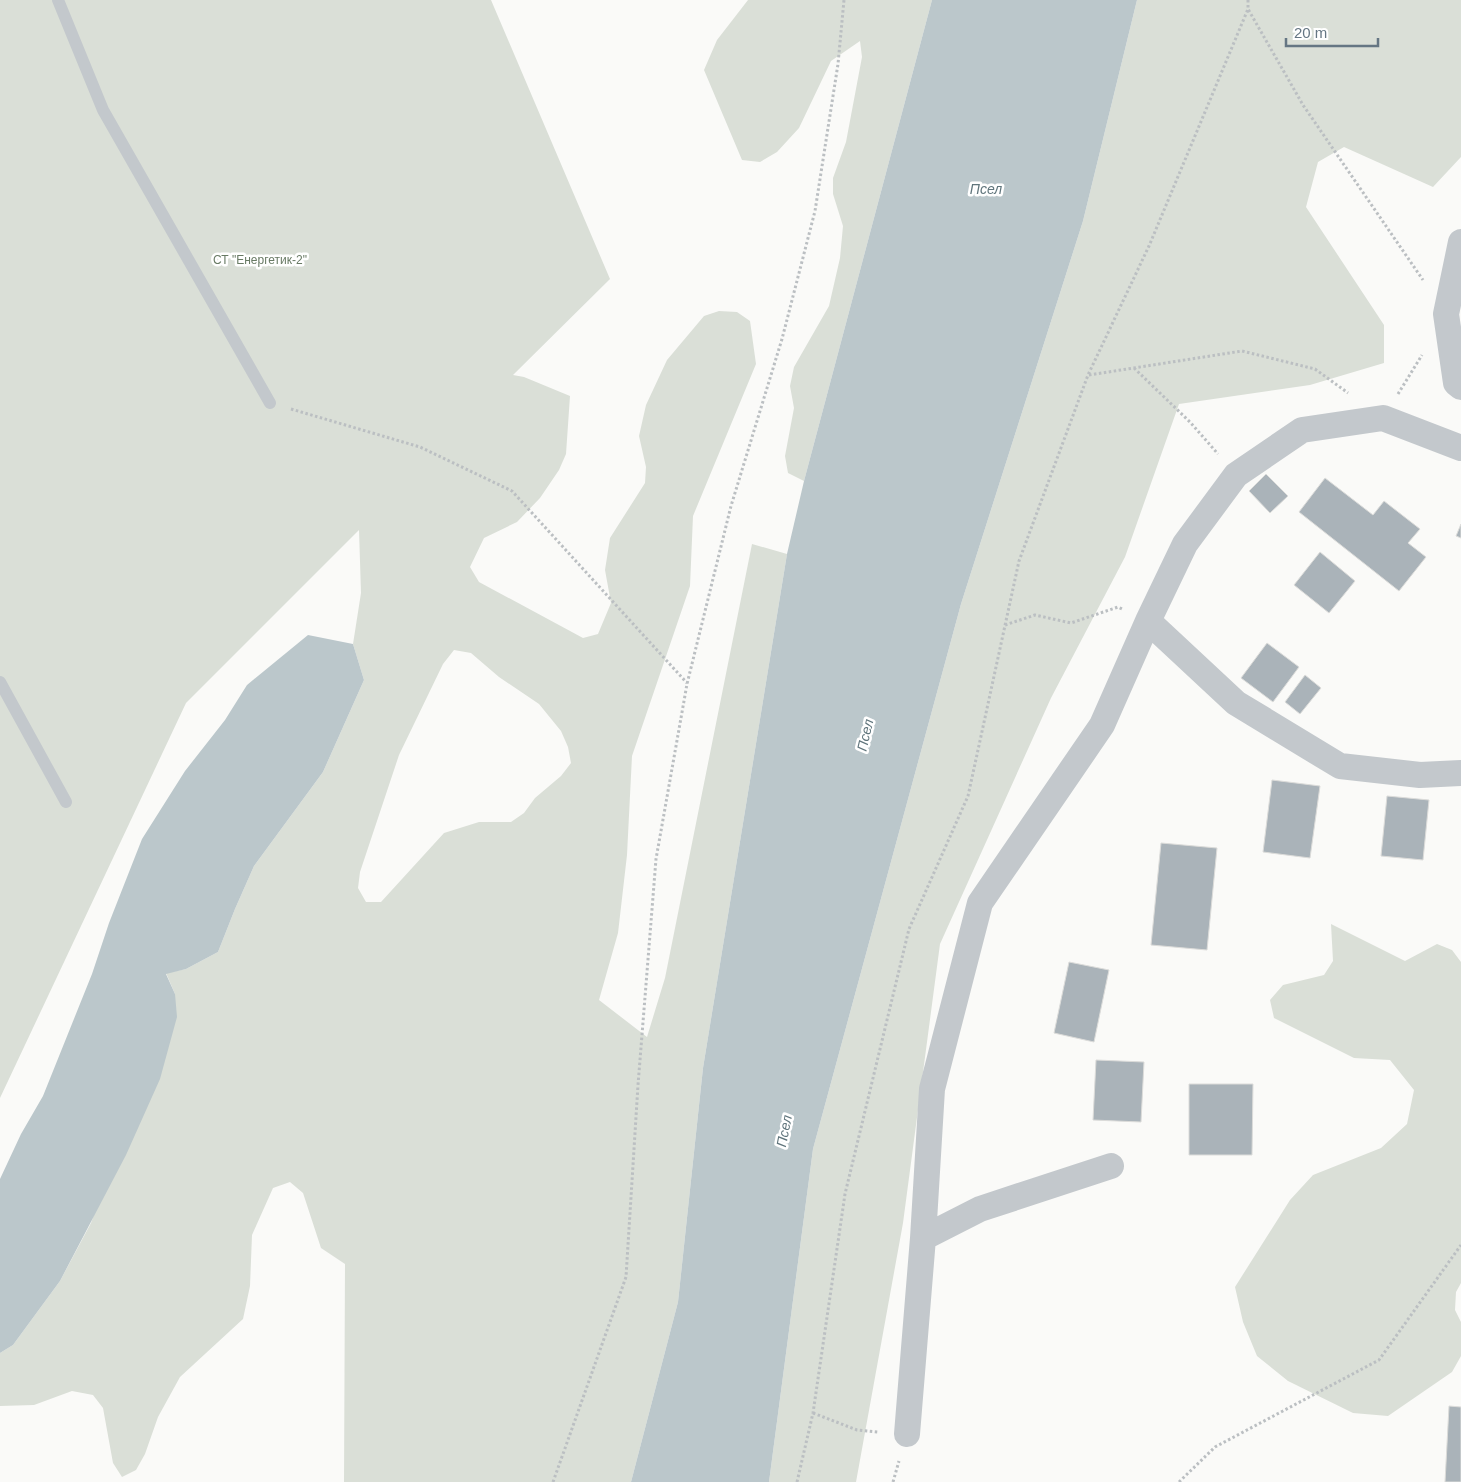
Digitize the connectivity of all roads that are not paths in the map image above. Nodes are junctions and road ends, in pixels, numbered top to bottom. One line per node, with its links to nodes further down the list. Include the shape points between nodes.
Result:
1 (58, 0): 4 (lane, via 103,110)
2 (1461, 242): 3 (street, via 1446,314 1456,384)
3 (1461, 387)
4 (270, 403)
5 (1461, 448): 6 (street, via 1383,418 1302,430 1236,475 1185,544)
6 (1148, 621): 8 (street, via 1236,703 1340,766 1420,775); 11 (street, via 1102,725 980,903 932,1089)
7 (0, 682): 9 (lane)
8 (1461, 773)
9 (66, 802)
10 (1110, 1166): 11 (street, via 980,1209)
11 (923, 1238): 12 (street)
12 (907, 1434)

